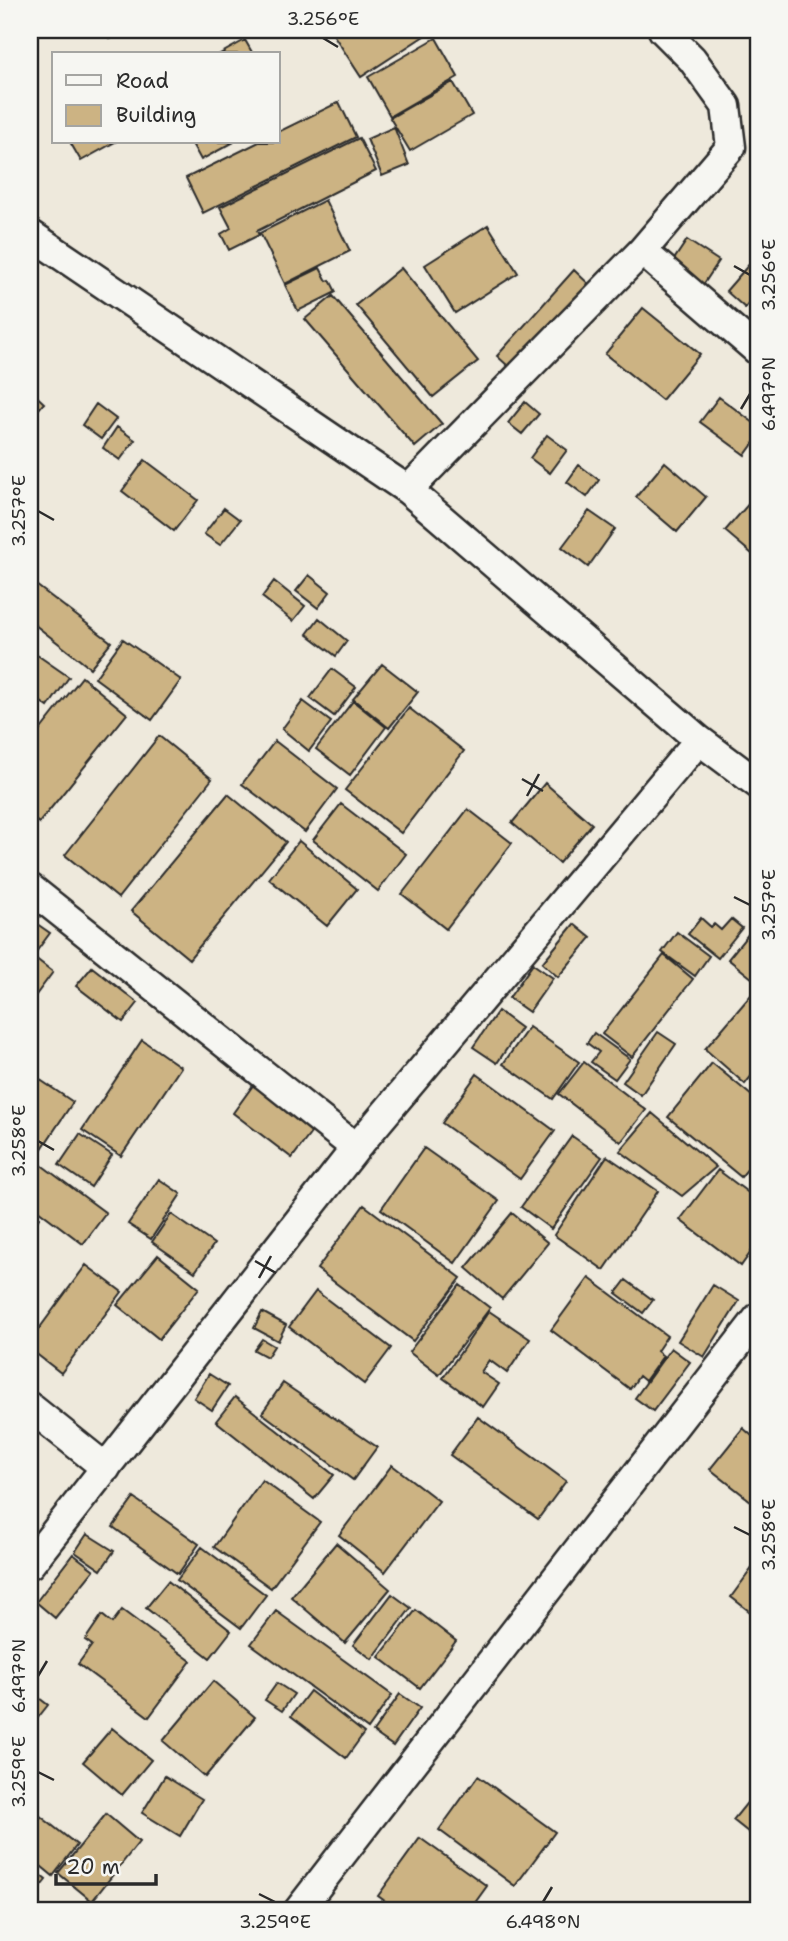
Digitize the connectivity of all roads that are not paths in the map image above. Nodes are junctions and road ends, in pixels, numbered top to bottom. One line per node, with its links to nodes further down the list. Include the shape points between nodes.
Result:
1 (663, 30): 3 (street, via 692,59 726,106 731,147)
2 (30, 234): 5 (street)
3 (642, 251): 4 (street); 5 (street)
4 (758, 351)
5 (408, 490): 6 (street)
6 (699, 740): 7 (street); 9 (street)
7 (758, 784)
8 (30, 888): 9 (street)
9 (356, 1147): 12 (street)
10 (758, 1318): 14 (street)
11 (30, 1407): 12 (street)
12 (106, 1468): 13 (street)
13 (30, 1564)
14 (298, 1911)

